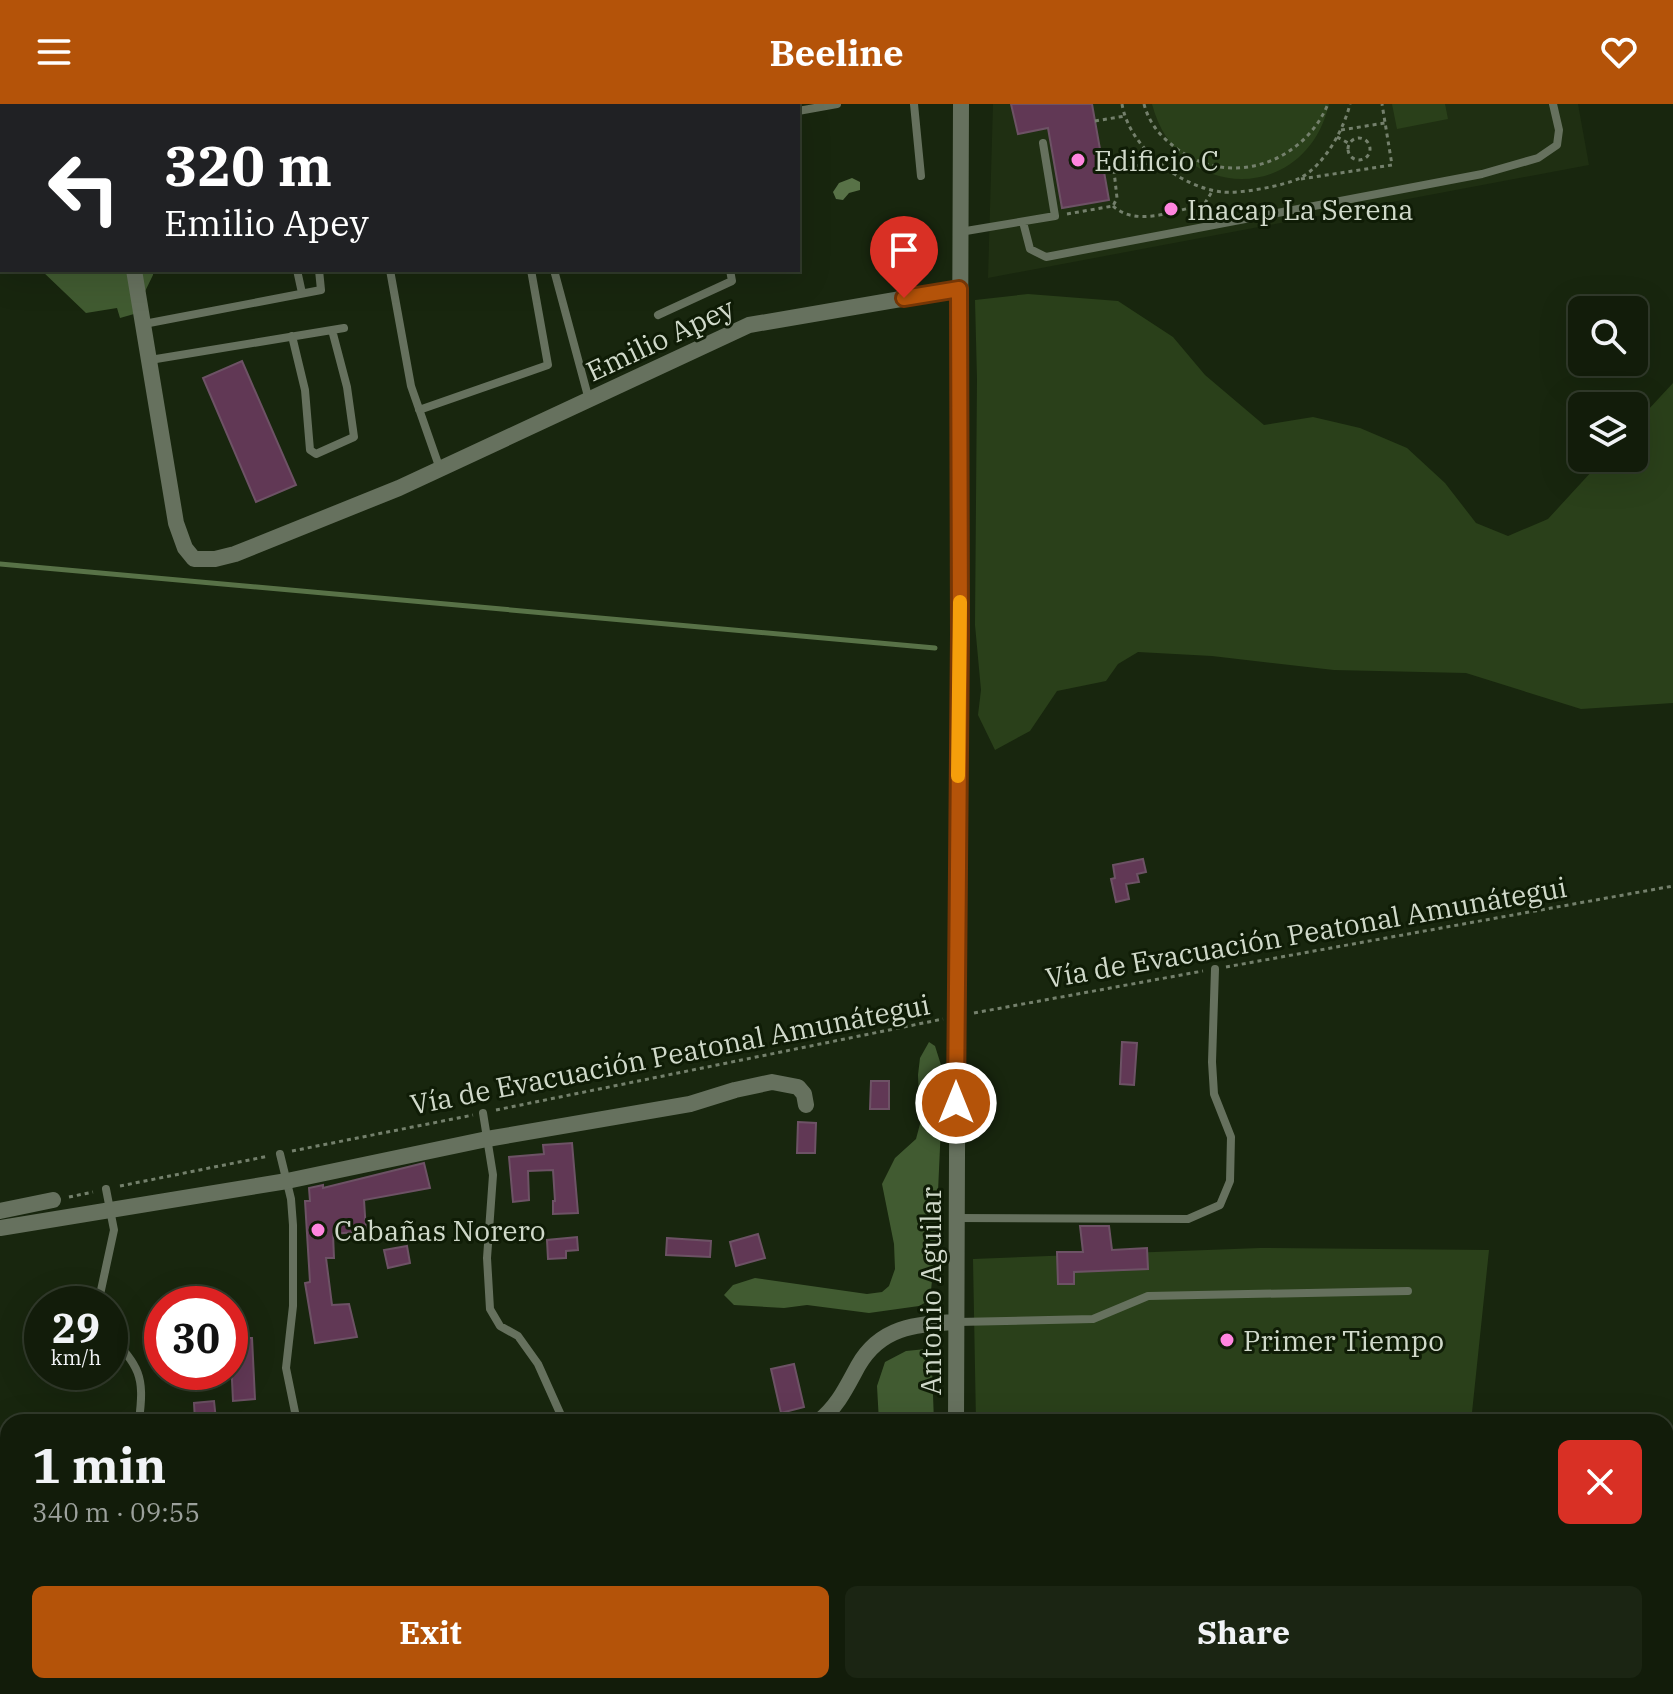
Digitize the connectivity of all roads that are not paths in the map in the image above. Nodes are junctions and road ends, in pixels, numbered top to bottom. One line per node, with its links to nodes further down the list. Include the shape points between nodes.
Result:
1 (837, 104): 5 (lane)
2 (914, 104): 7 (lane)
3 (961, 104): 9 (street, Antonio Aguilar)
4 (1553, 104): 8 (lane, via 1557,145 1538,158 1482,174 1046,257 1030,249)
5 (800, 111)
6 (1043, 143): 8 (lane, via 1055,216)
7 (921, 176)
8 (1023, 222): 9 (lane)
9 (959, 232): 17 (street, Antonio Aguilar)
10 (134, 272): 20 (street)
11 (297, 272): 18 (lane)
12 (319, 272): 18 (lane, via 321,290)
13 (390, 272): 26 (lane)
14 (531, 272): 26 (lane, via 548,365)
15 (555, 272): 25 (lane)
16 (730, 272): 19 (lane, via 732,281)
17 (959, 289): 25 (street, Emilio Apey, via 749,325); 38 (street, Antonio Aguilar)
18 (302, 293): 20 (lane)
19 (658, 315)
20 (143, 324): 24 (street)
21 (344, 328): 22 (lane)
22 (332, 330): 23 (lane); 23 (lane, via 354,437 316,454 310,450 305,390)
23 (292, 336): 24 (lane)
24 (149, 360): 27 (street, Emilio Apey, via 176,523 194,559 235,554)
25 (589, 400): 27 (street, Emilio Apey)
26 (419, 410): 27 (lane)
27 (440, 469)
28 (1215, 969): 38 (lane, via 1214,1094 1231,1137 1230,1181 1220,1205 1188,1219)
29 (806, 1105): 31 (street, via 798,1087 772,1082 690,1104)
30 (483, 1113): 31 (lane)
31 (487, 1139): 33 (street); 46 (lane, via 493,1175 487,1258 490,1309 538,1364)
32 (280, 1154): 33 (lane)
33 (287, 1181): 36 (street); 45 (lane, via 295,1255 286,1368)
34 (106, 1189): 36 (lane)
35 (53, 1200): 37 (street)
36 (110, 1210): 39 (street); 40 (lane, via 114,1230)
37 (0, 1211)
38 (956, 1218): 42 (street, Antonio Aguilar)
39 (0, 1228)
40 (102, 1286)
41 (1408, 1291): 42 (lane, via 1148,1296 1093,1319)
42 (956, 1322): 47 (street, via 890,1333 876,1342); 48 (street, Antonio Aguilar)
43 (128, 1355): 44 (lane, via 143,1391)
44 (140, 1414)
45 (295, 1414)
46 (560, 1414)
47 (827, 1414)
48 (956, 1414)

